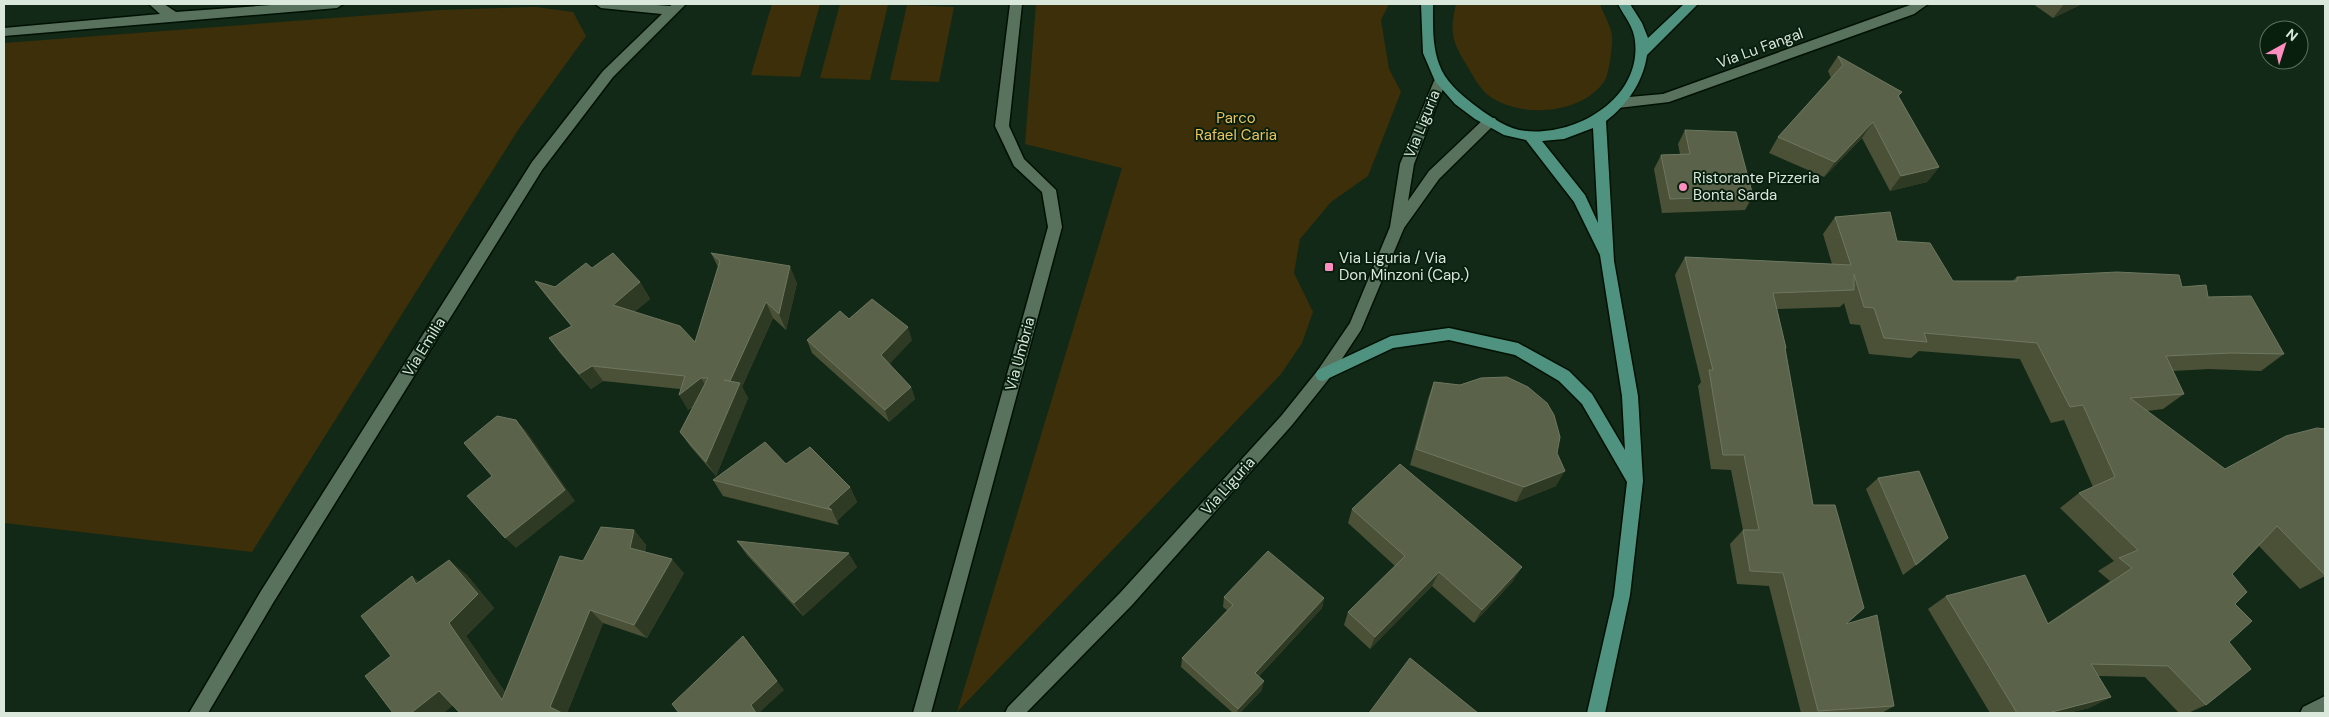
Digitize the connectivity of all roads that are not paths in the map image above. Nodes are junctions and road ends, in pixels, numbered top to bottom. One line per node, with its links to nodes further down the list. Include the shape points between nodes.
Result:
1 (155, 4): 10 (street)
2 (337, 4): 10 (street)
3 (601, 4): 9 (street)
4 (1016, 4): 24 (street, Via Umbria, via 1002,126 1019,162 1049,190 1055,227)
5 (1427, 4): 13 (main road, via 1428,50)
6 (1624, 4): 12 (main road, via 1635,20 1642,43)
7 (1692, 4): 12 (main road)
8 (1922, 4): 14 (street, Via Lu Fangal, via 1664,98)
9 (676, 7): 23 (street, Via Emilia, via 608,74 537,166 266,597)
10 (174, 17): 11 (street)
11 (4, 32)
12 (1641, 53): 14 (main road, via 1638,75)
13 (1440, 81): 16 (main road, via 1458,100); 18 (street, Via Liguria, via 1407,164)
14 (1618, 103): 15 (main road)
15 (1599, 119): 17 (main road, via 1582,129 1557,135); 19 (main road)
16 (1490, 122): 17 (main road, via 1502,129); 18 (street, Via Liguria, via 1434,175)
17 (1530, 136): 19 (main road, via 1580,199)
18 (1397, 227): 20 (street, Via Liguria, via 1356,326)
19 (1607, 261): 21 (main road, via 1630,396)
20 (1322, 375): 21 (main road, via 1392,342 1449,334 1518,349 1564,376 1587,400); 25 (street, Via Liguria, via 1287,420 1126,599)
21 (1635, 481): 26 (main road, via 1622,595)
22 (2325, 705): 27 (street)
23 (198, 713)
24 (922, 713)
25 (1014, 713)
26 (1596, 713)
27 (2309, 713)

